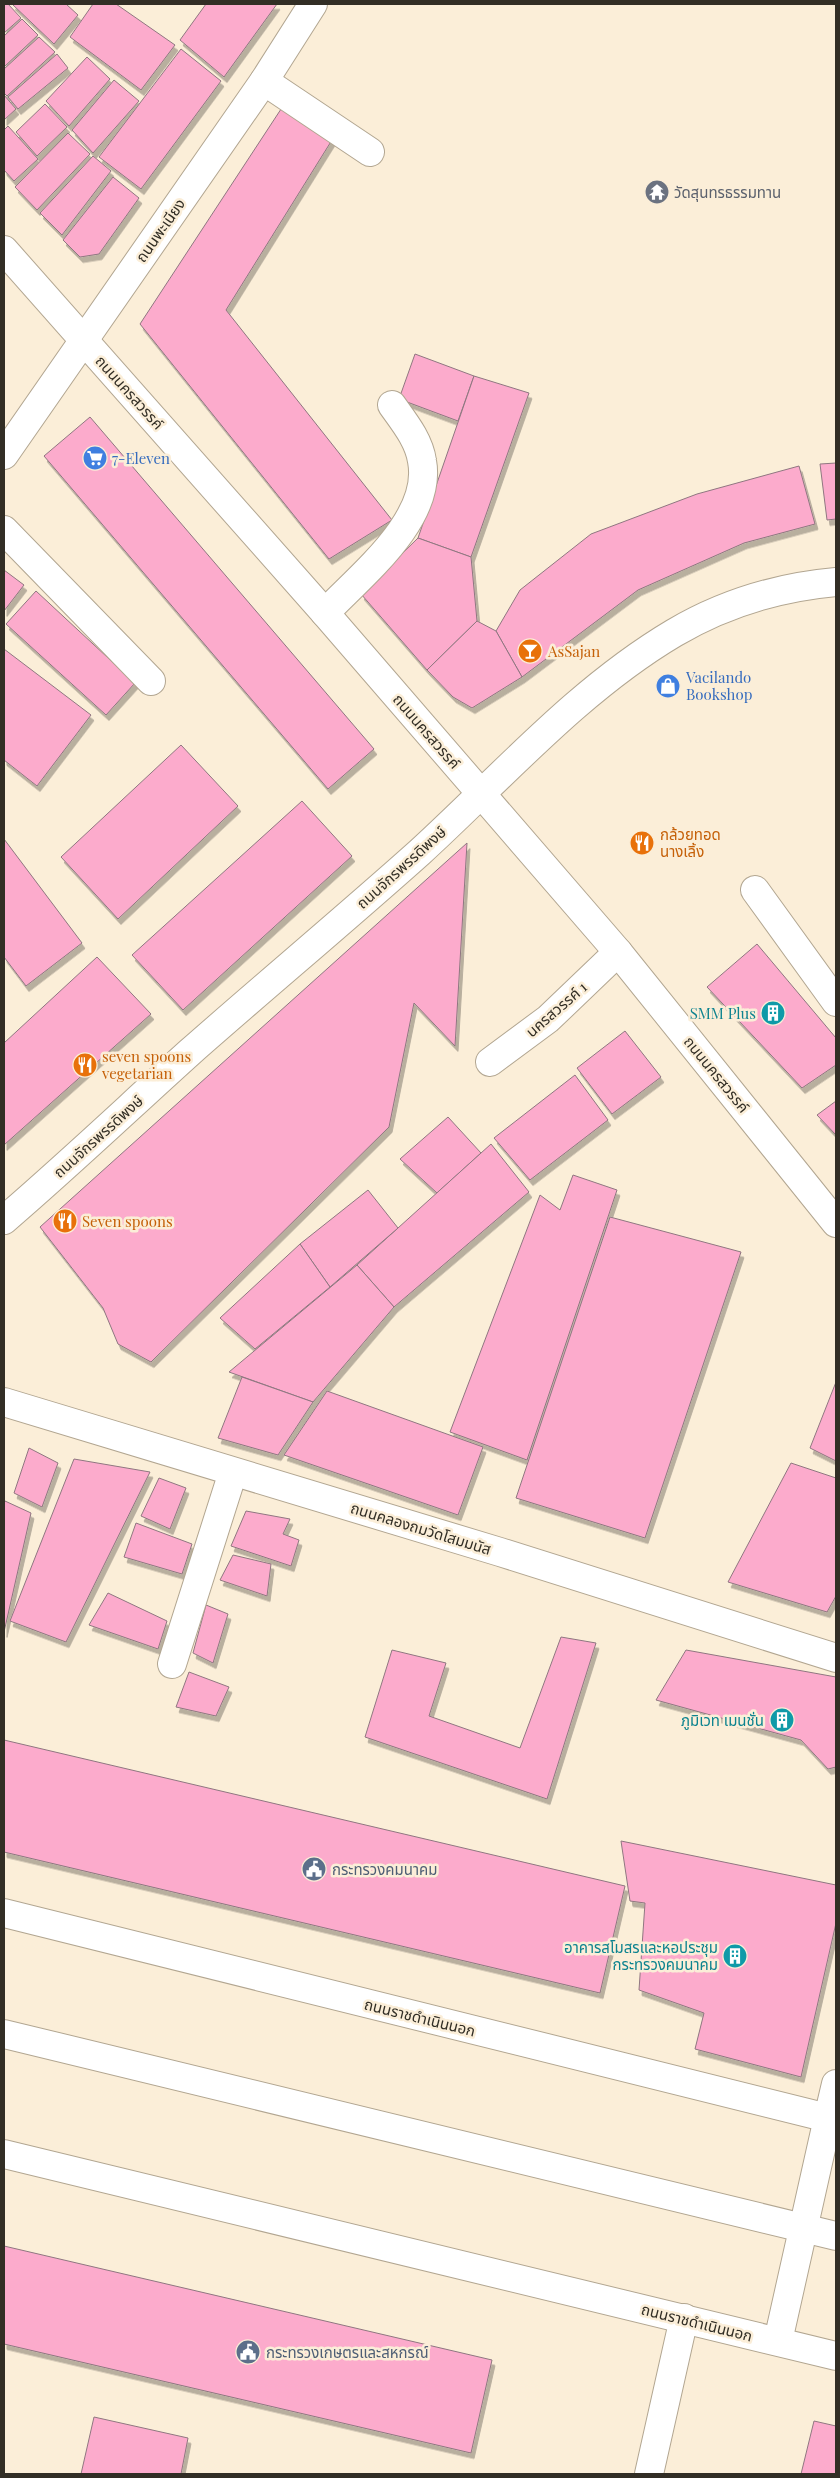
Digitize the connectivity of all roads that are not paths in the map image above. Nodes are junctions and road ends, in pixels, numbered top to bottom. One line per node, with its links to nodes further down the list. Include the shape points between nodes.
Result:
1 (313, 4): 2 (main road, ถนนพะเนียง)
2 (264, 81): 3 (main road); 5 (main road, ถนนพะเนียง)
3 (370, 152)
4 (4, 250): 5 (main road, ถนนนครสวรรค์)
5 (83, 339): 7 (main road, ถนนพะเนียง); 10 (main road, ถนนนครสวรรค์)
6 (392, 405): 10 (main road, via 413,435 422,460 424,483 404,529)
7 (4, 455)
8 (4, 530): 11 (main road)
9 (836, 582): 12 (main road, ถนนจักรพรรดิพงษ์, via 773,592 726,608 677,631 602,684)
10 (325, 613): 12 (main road, ถนนนครสวรรค์)
11 (151, 681)
12 (482, 794): 14 (main road, ถนนนครสวรรค์); 17 (main road, ถนนจักรพรรดิพงษ์)
13 (755, 890): 15 (main road)
14 (618, 952): 16 (main road, นครสวรรค์ 1, via 548,1019); 18 (main road, ถนนนครสวรรค์)
15 (836, 1002)
16 (490, 1062)
17 (4, 1220)
18 (836, 1223)
19 (4, 1402): 20 (main road, ถนนคลองถมวัดโสมมนัส)
20 (233, 1472): 21 (main road, ถนนคลองถมวัดโสมมนัส); 22 (main road)
21 (836, 1658)
22 (172, 1664)
23 (4, 1913): 26 (main road, ถนนราชดำเนินนอก)
24 (4, 2034): 28 (main road)
25 (836, 2084): 26 (main road)
26 (832, 2119): 28 (main road)
27 (4, 2154): 30 (main road, ถนนราชดำเนินนอก)
28 (804, 2228): 29 (main road); 31 (main road)
29 (836, 2236)
30 (684, 2318): 31 (main road, ถนนราชดำเนินนอก); 33 (main road)
31 (778, 2341): 32 (main road, ถนนราชดำเนินนอก)
32 (836, 2356)
33 (649, 2474)

